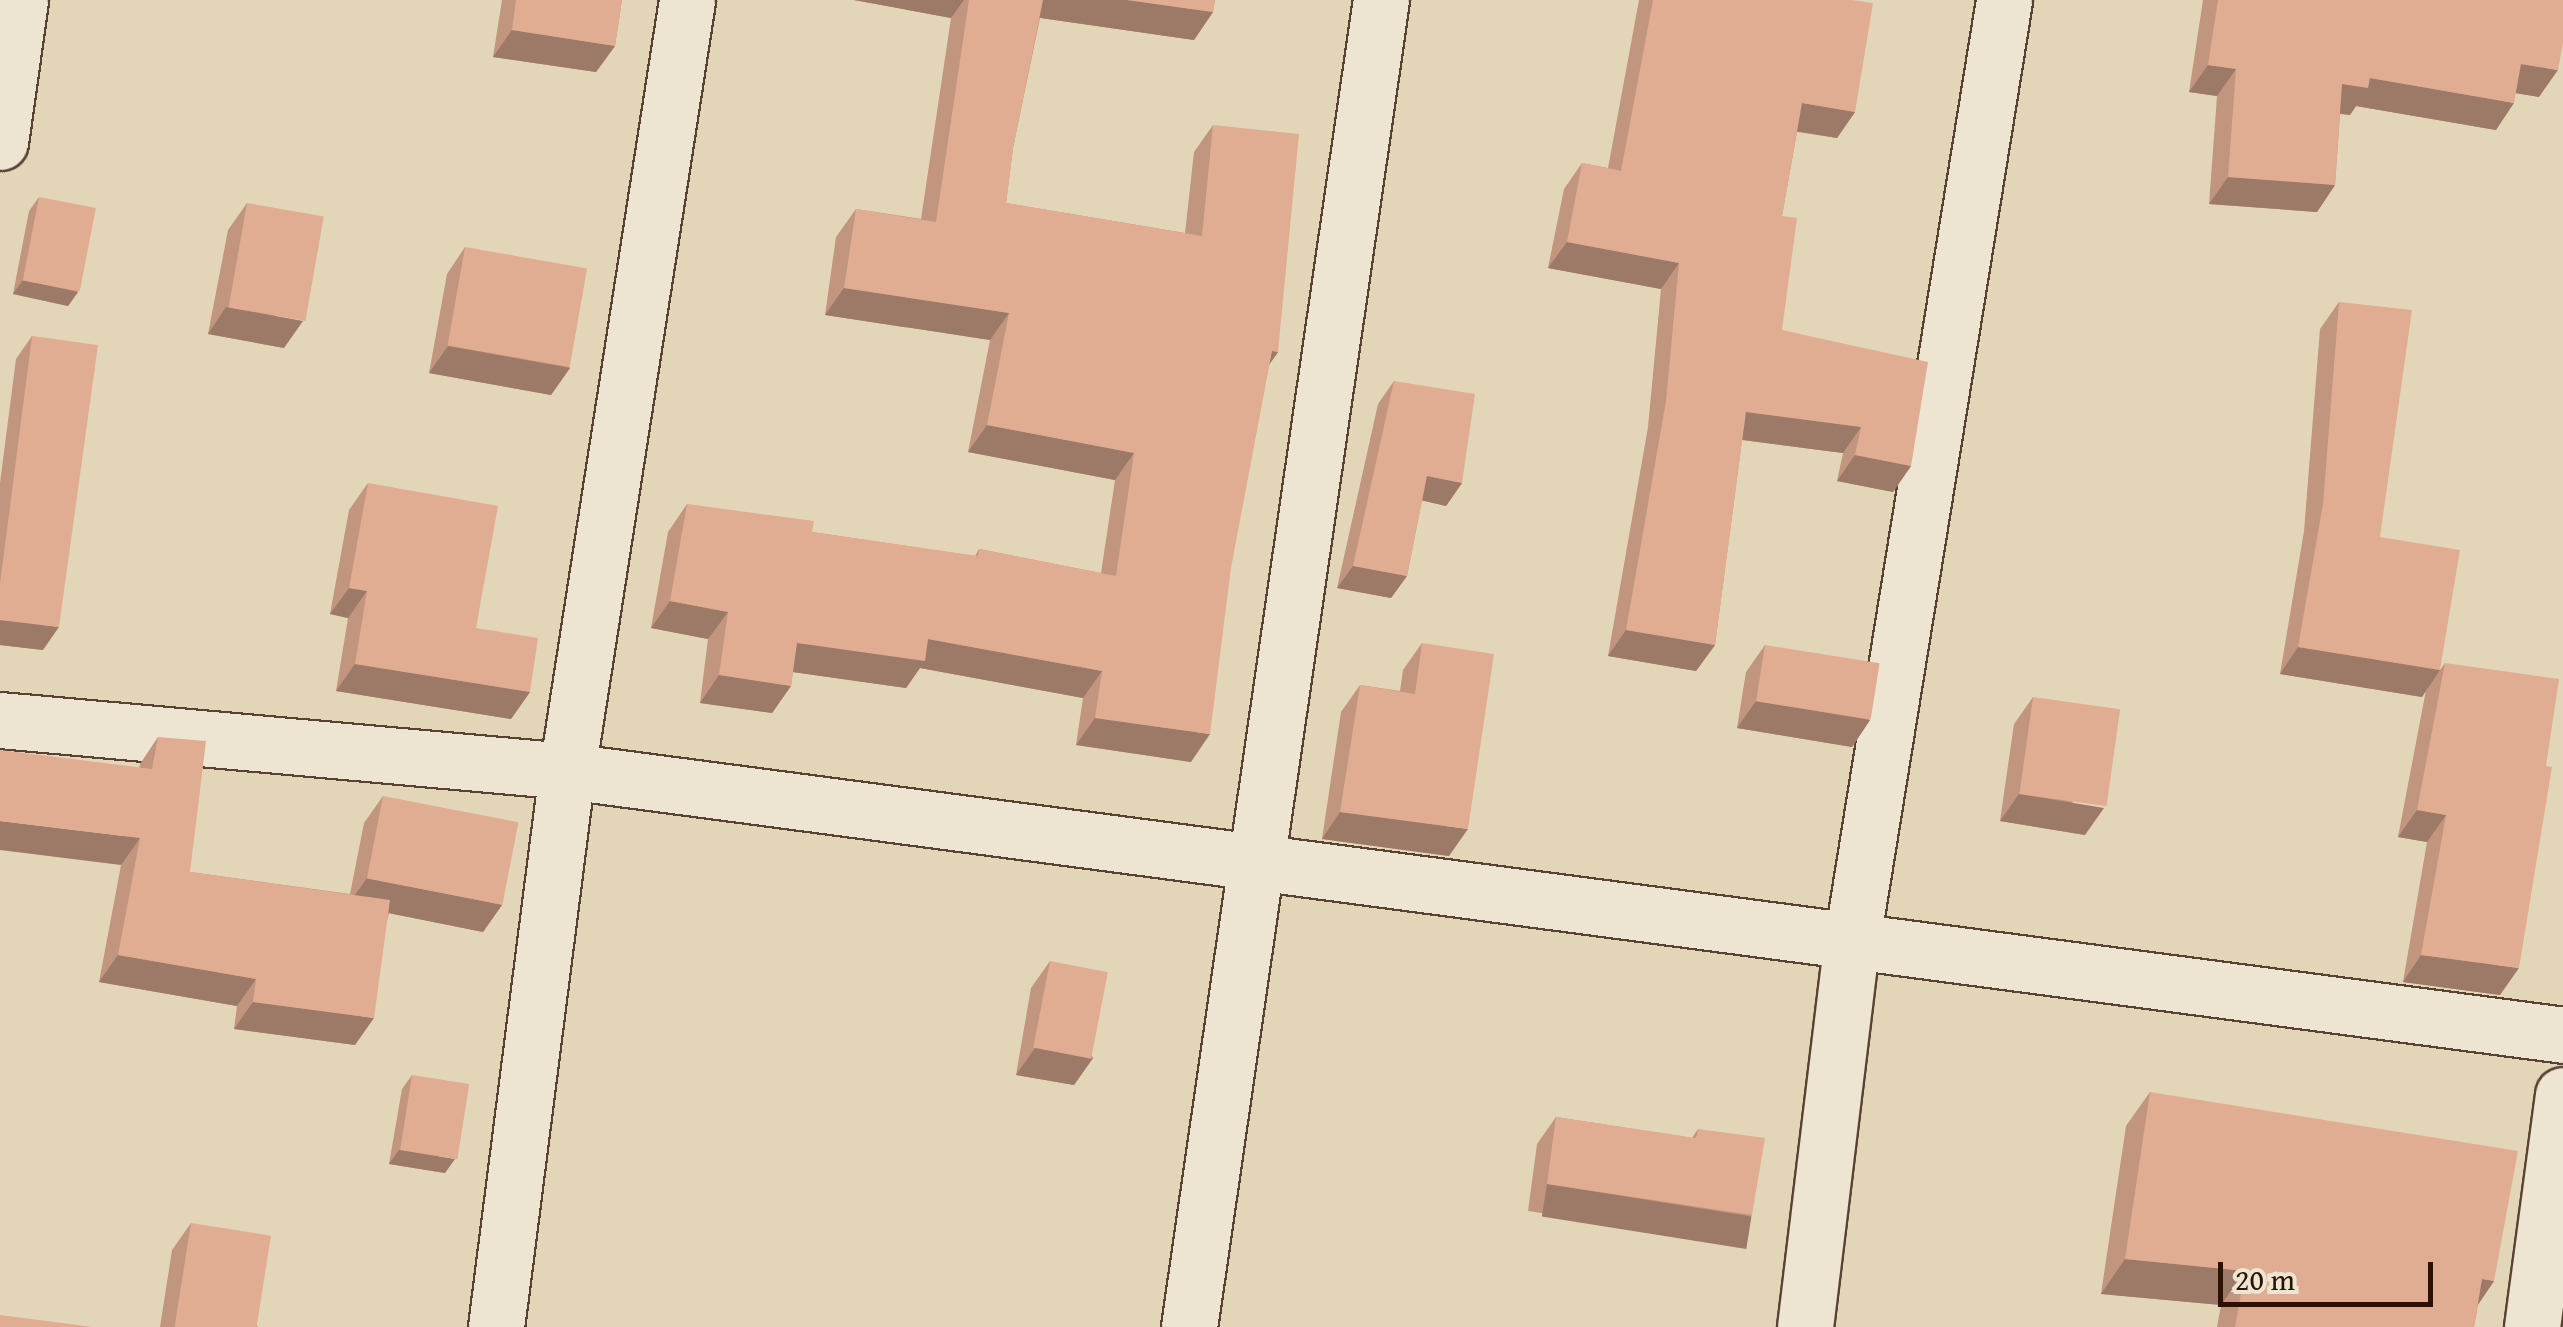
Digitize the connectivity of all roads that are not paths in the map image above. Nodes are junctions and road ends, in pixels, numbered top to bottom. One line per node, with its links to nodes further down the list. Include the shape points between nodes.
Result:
1 (20, 0): 5 (street)
2 (687, 0): 7 (street)
3 (1381, 0): 8 (street)
4 (2004, 0): 9 (street)
5 (0, 142)
6 (0, 720): 7 (street)
7 (568, 771): 8 (street); 12 (street)
8 (1253, 862): 9 (street); 13 (street)
9 (1852, 940): 10 (street); 14 (street)
10 (2563, 1035)
11 (2563, 1095): 15 (street)
12 (496, 1327)
13 (1189, 1327)
14 (1805, 1327)
15 (2532, 1327)

